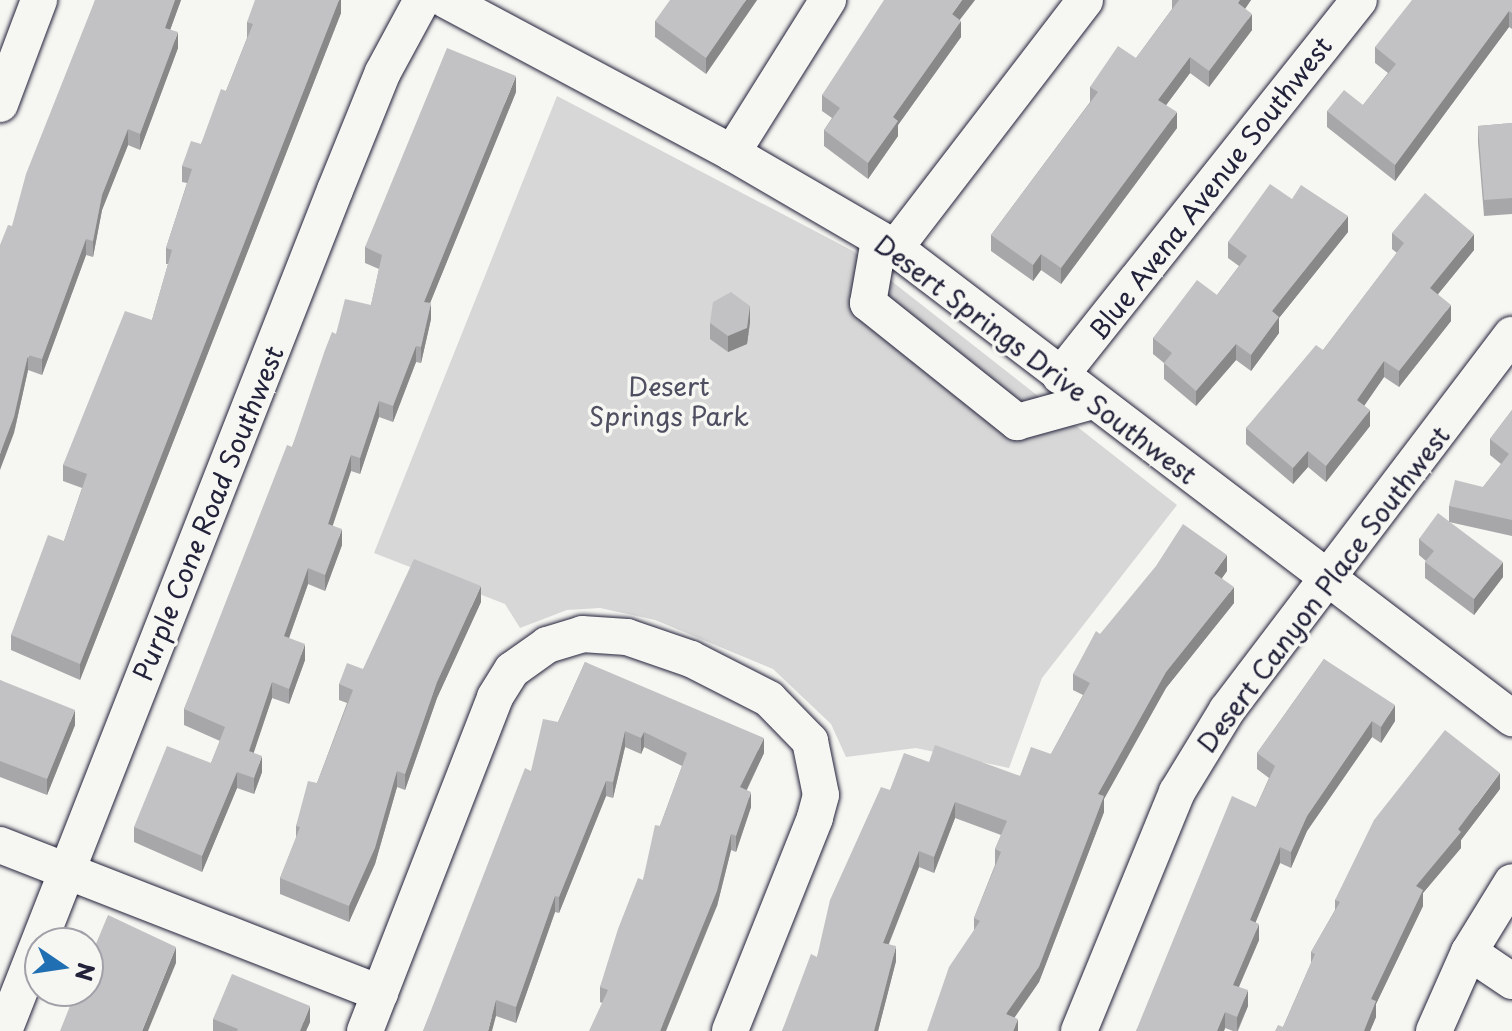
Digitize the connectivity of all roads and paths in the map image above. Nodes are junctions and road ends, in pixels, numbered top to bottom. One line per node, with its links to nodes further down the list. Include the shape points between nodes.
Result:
1 (39, 0): 7 (street)
2 (422, 0): 16 (street, Purple Cone Road Southwest, via 383,72)
3 (446, 0): 8 (street, Desert Springs Drive Southwest)
4 (828, 0): 8 (street)
5 (1085, 0): 9 (street)
6 (1359, 0): 11 (street, Blue Avena Avenue Southwest)
7 (0, 104)
8 (732, 153): 9 (street, Desert Springs Drive Southwest)
9 (887, 244): 11 (street, Desert Springs Drive Southwest); 12 (street, via 868,303 1017,422)
10 (1512, 335): 13 (street, Desert Canyon Place Southwest)
11 (1060, 376): 12 (street, Desert Springs Drive Southwest)
12 (1093, 401): 13 (street, Desert Springs Drive Southwest)
13 (1329, 577): 14 (street, Desert Springs Drive Southwest); 24 (street, Desert Canyon Place Southwest, via 1227,710 1177,792)
14 (1512, 718)
15 (0, 845): 16 (street)
16 (66, 872): 20 (street); 21 (street, Purple Cone Road Southwest)
17 (1512, 882): 18 (street)
18 (1469, 952): 19 (street); 25 (street)
19 (1512, 981)
20 (380, 993): 22 (street); 23 (street, via 495,697 512,670 547,645 582,634 627,637 691,659 769,699 810,741 821,795)
21 (4, 1031)
22 (365, 1031)
23 (730, 1031)
24 (1079, 1031)
25 (1434, 1031)

